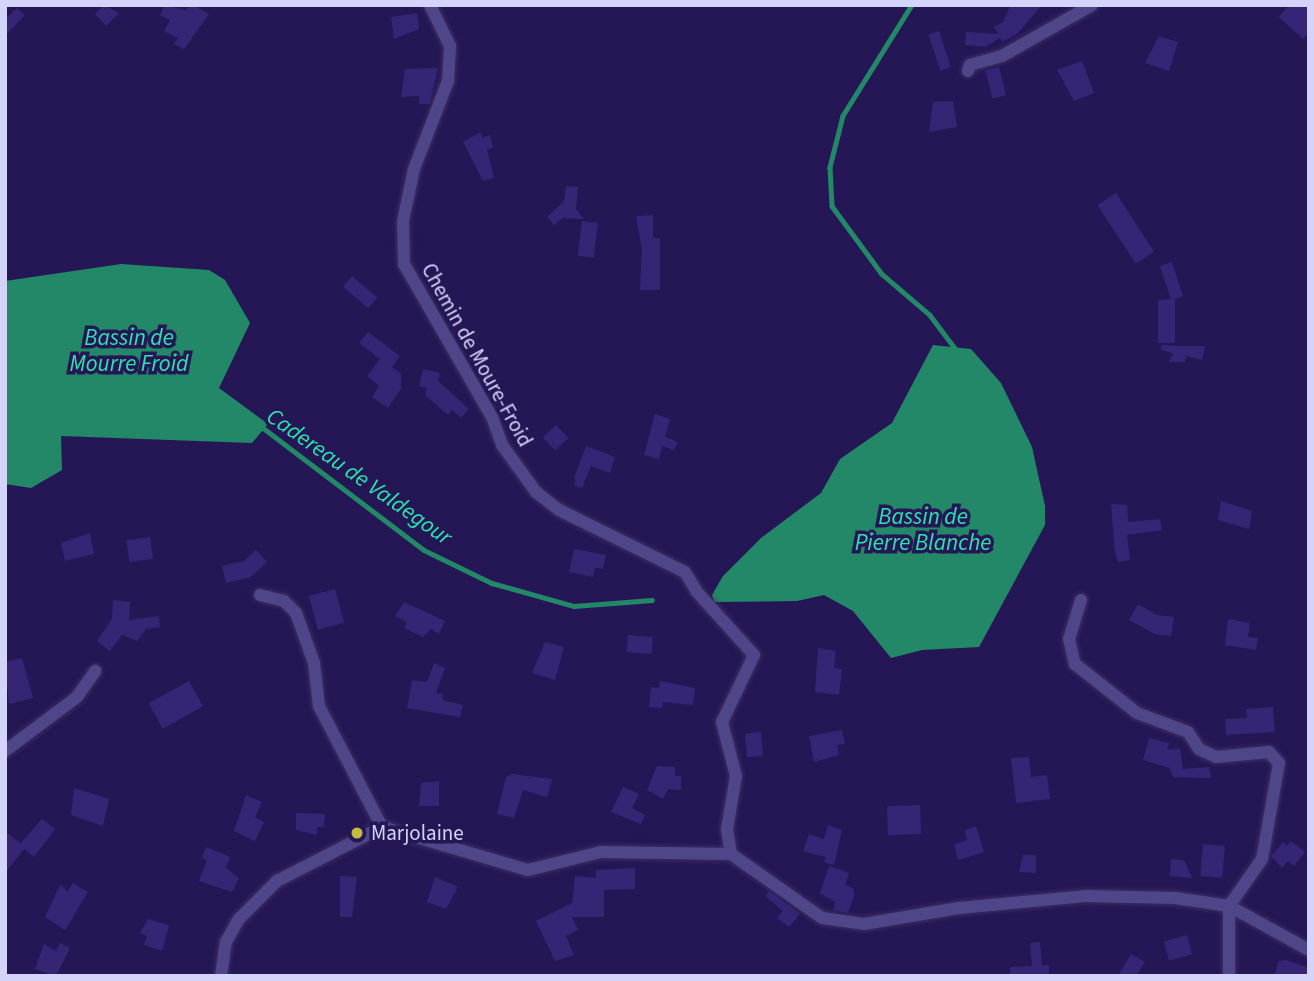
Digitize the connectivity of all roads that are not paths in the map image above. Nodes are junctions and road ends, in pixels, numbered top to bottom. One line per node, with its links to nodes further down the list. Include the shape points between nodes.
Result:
1 (430, 5): 9 (street, Chemin de Moure-Froid, via 450,46 448,81 414,169 400,247 404,264 492,417 502,445 536,492 559,510 685,572 697,592 754,655 722,722 736,776 727,829)
2 (1092, 5): 3 (street, via 1002,56 970,65)
3 (968, 71)
4 (260, 595): 8 (street, via 284,601 296,613 314,663 319,706)
5 (1081, 600): 10 (street, via 1069,639 1075,664 1137,713 1188,733 1199,749 1216,757 1269,752 1279,763 1262,859)
6 (95, 671): 7 (street, via 77,697)
7 (5, 751)
8 (382, 827): 9 (street, via 528,870 601,852); 12 (street, via 277,881 239,919 226,942)
9 (731, 854): 10 (street, via 822,918 864,924 959,908 1087,896 1175,898)
10 (1229, 906): 11 (street); 13 (street)
11 (1309, 950)
12 (221, 976)
13 (1229, 976)

